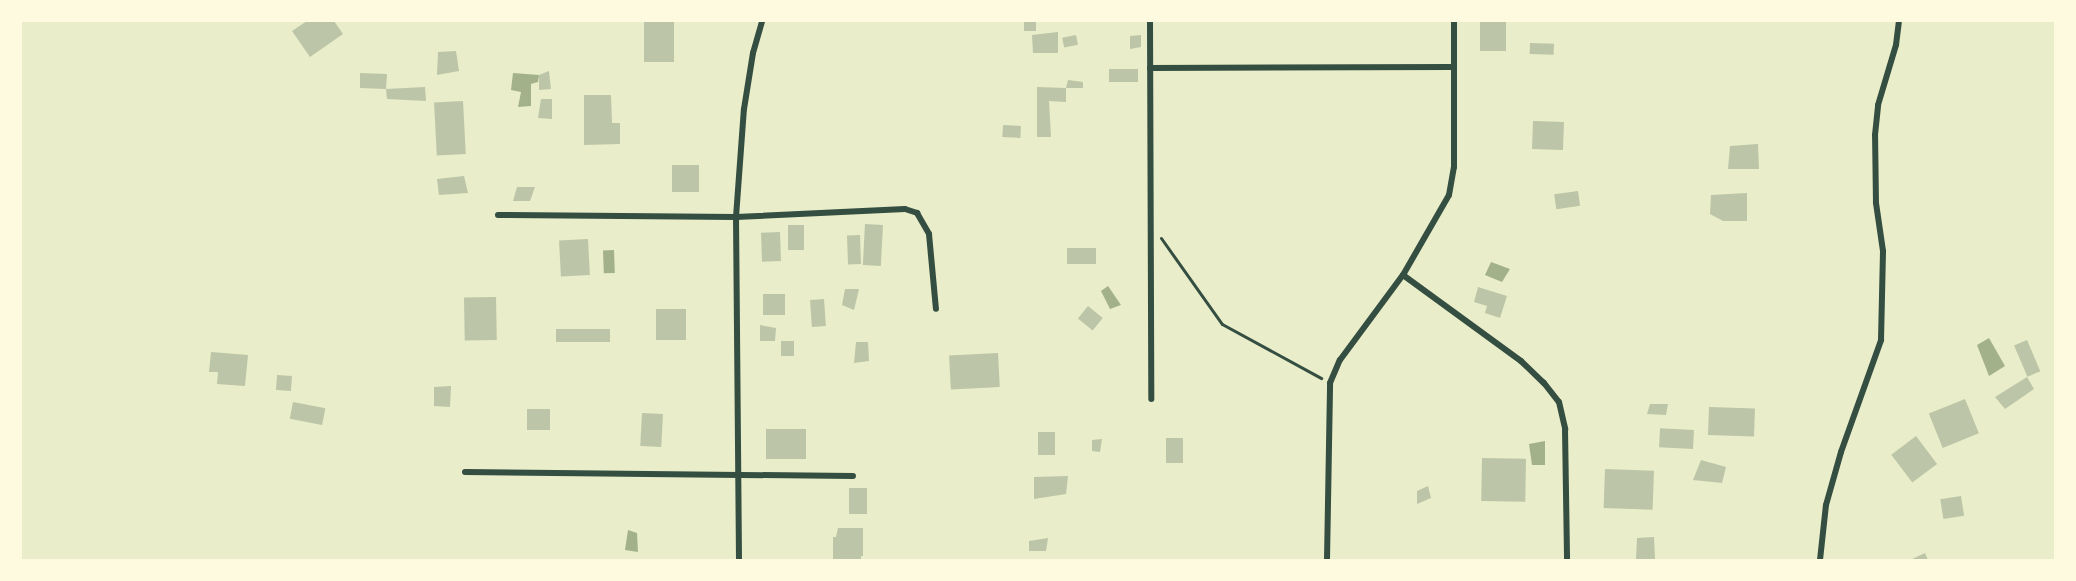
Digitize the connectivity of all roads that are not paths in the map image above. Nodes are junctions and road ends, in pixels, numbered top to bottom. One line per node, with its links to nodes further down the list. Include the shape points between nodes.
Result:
1 (762, 21): 8 (street, via 744,109)
2 (1150, 21): 6 (street)
3 (1454, 21): 5 (street)
4 (1899, 21): 18 (street, via 1878,105 1875,135 1876,203 1882,251 1881,340 1840,452 1826,505)
5 (1452, 67): 6 (street); 9 (street, via 1454,167 1449,195)
6 (1150, 68): 11 (street)
7 (498, 215): 8 (street)
8 (736, 217): 10 (street, via 886,208 917,213 929,234); 13 (street)
9 (1403, 275): 16 (street, via 1340,360 1330,383); 17 (street, via 1521,361 1559,402 1565,429)
10 (936, 309)
11 (1151, 399)
12 (465, 472): 13 (street)
13 (738, 474): 14 (street); 15 (street)
14 (853, 476)
15 (739, 560)
16 (1327, 560)
17 (1567, 560)
18 (1820, 560)

